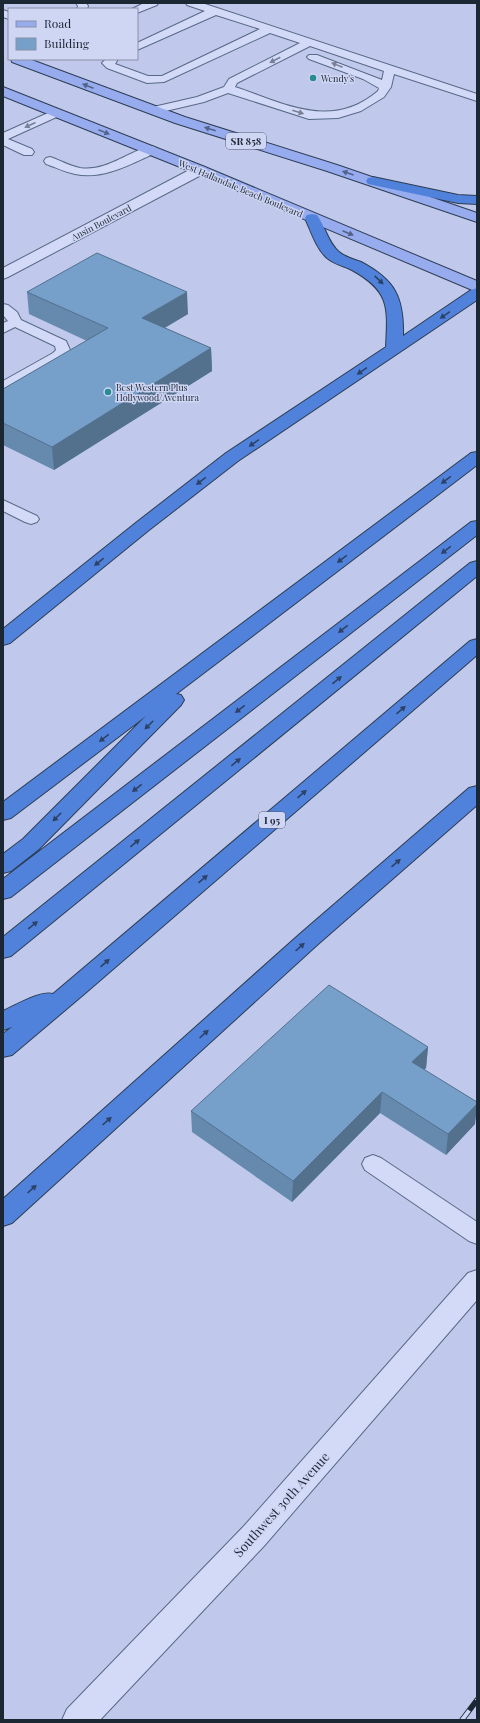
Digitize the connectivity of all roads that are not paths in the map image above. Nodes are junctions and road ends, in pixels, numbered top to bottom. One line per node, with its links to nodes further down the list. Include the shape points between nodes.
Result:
1 (153, 3): 3 (lane)
2 (191, 3): 4 (lane)
3 (138, 10)
4 (215, 11): 5 (lane); 7 (lane)
5 (269, 29): 6 (lane); 10 (lane, via 164,79 147,80 111,66 108,63)
6 (310, 42): 8 (lane); 11 (lane)
7 (138, 47)
8 (294, 50): 12 (lane, one-way to 8); 13 (lane, one-way to 13, via 233,81)
9 (22, 60): 16 (main road, SR 858, one-way to 9)
10 (111, 60)
11 (390, 69): 12 (lane); 15 (lane)
12 (385, 86): 13 (lane, one-way to 12, via 300,113 323,117 348,113 376,98)
13 (228, 89): 16 (lane, via 200,100)
14 (3, 91): 17 (main road, West Hallandale Beach Boulevard)
15 (477, 98)
16 (153, 110): 24 (main road, SR 858, one-way to 16)
17 (57, 113): 18 (lane, one-way to 18); 20 (main road, West Hallandale Beach Boulevard, one-way to 20)
18 (3, 137)
19 (3, 141): 21 (lane)
20 (151, 150): 22 (lane, via 102,170 89,172 77,172); 23 (main road, West Hallandale Beach Boulevard)
21 (28, 152)
22 (50, 161)
23 (200, 170): 26 (main road, West Hallandale Beach Boulevard); 28 (street, Ansin Boulevard)
24 (373, 181): 25 (highway, via 458,199); 27 (main road, SR 858)
25 (477, 200)
26 (312, 218): 29 (main road, West Hallandale Beach Boulevard, one-way to 29); 34 (highway, one-way to 34, via 332,254 376,276 389,290 394,305)
27 (477, 218)
28 (6, 270)
29 (477, 287)
30 (477, 293): 34 (highway, one-way to 34)
31 (3, 308): 32 (lane, via 12,315)
32 (15, 322): 33 (lane); 35 (lane, via 61,344 63,350 58,356)
33 (3, 329)
34 (394, 349): 41 (highway, one-way to 41, via 232,457)
35 (3, 387)
36 (477, 457): 43 (highway, one-way to 43)
37 (3, 505): 38 (lane)
38 (31, 520)
39 (477, 526): 47 (highway, one-way to 47)
40 (477, 567): 48 (highway, one-way to 40)
41 (3, 639)
42 (477, 645): 49 (highway, I 95, one-way to 42)
43 (225, 647): 45 (highway, one-way to 45); 46 (highway, one-way to 46, via 31,844)
44 (477, 793): 53 (highway, one-way to 44, via 309,939)
45 (3, 813)
46 (3, 865)
47 (3, 891)
48 (3, 950)
49 (75, 989): 50 (highway); 51 (highway, I 95)
50 (3, 1021)
51 (3, 1048)
52 (373, 1164): 54 (lane)
53 (3, 1215)
54 (477, 1234)
55 (477, 1281): 56 (street, Southwest 30th Avenue, via 254,1536)
56 (78, 1720)

